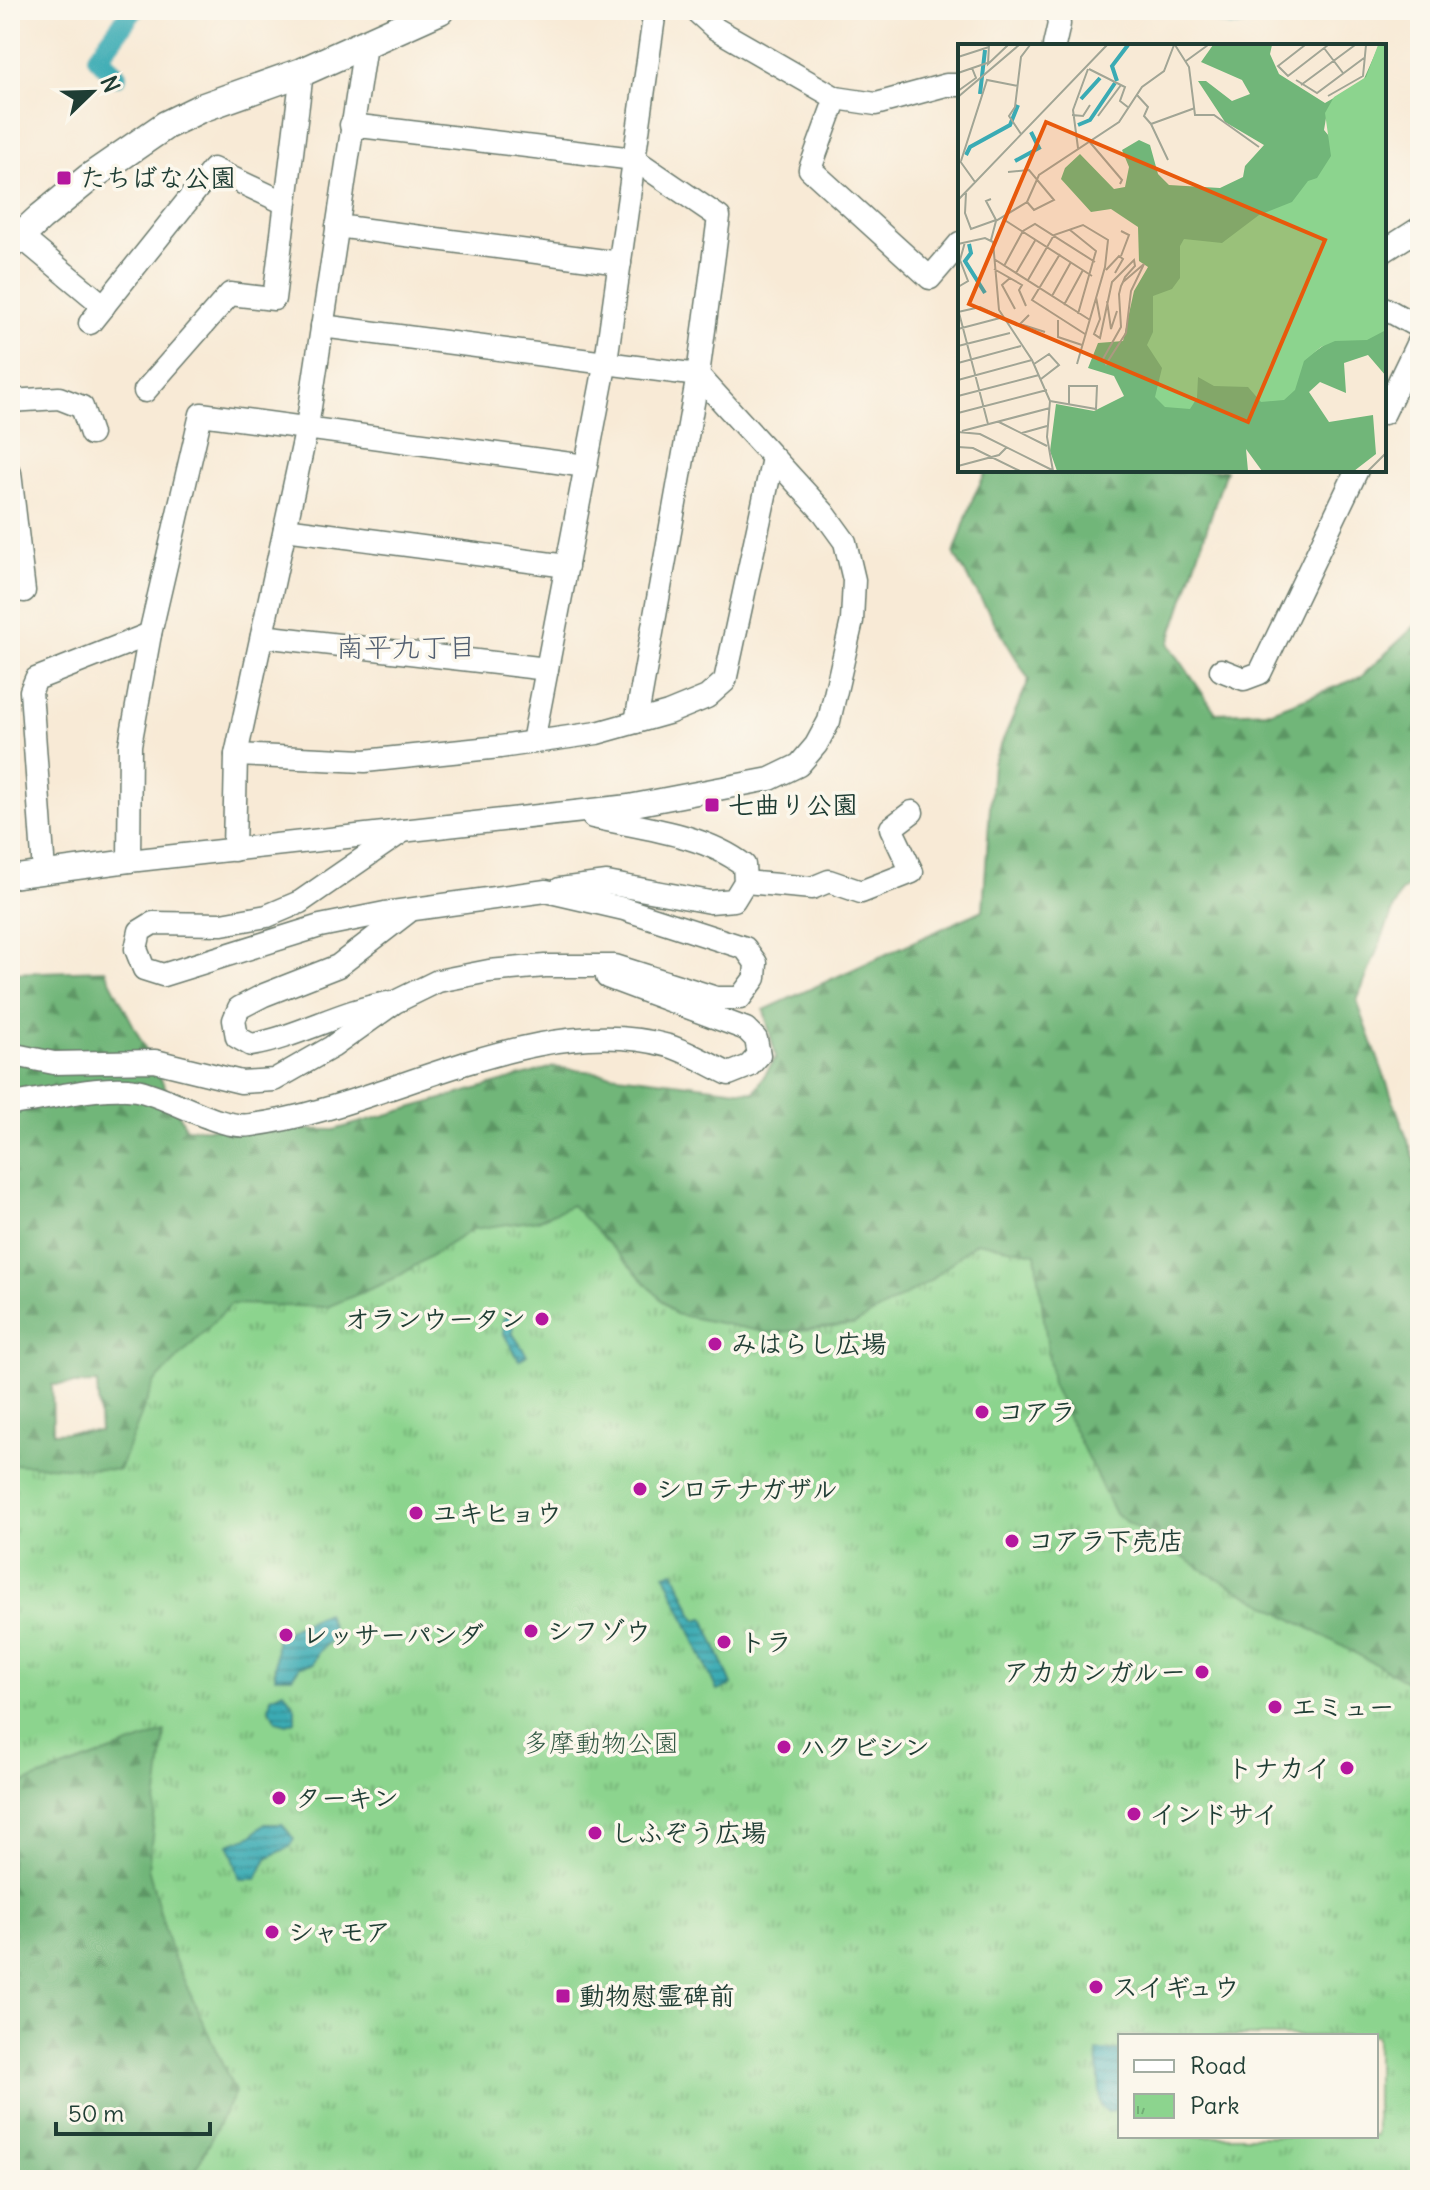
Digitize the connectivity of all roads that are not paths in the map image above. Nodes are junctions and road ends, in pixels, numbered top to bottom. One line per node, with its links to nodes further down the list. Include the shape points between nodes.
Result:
1 (440, 10): 6 (street)
2 (655, 10): 11 (street)
3 (695, 10): 9 (street, via 716,29)
4 (1056, 10): 5 (street)
5 (1054, 44)
6 (365, 45): 7 (street); 10 (street)
7 (302, 72): 12 (street); 15 (street, via 166,125 89,178)
8 (958, 85): 9 (street, via 876,104)
9 (836, 98): 16 (street, via 810,169 930,278)
10 (351, 125): 11 (street); 13 (street)
11 (634, 159): 18 (street); 24 (street, via 719,217)
12 (285, 203): 15 (street, via 213,169 97,314); 25 (street, via 274,299 230,294)
13 (337, 226): 18 (street); 20 (street)
14 (1420, 228): 17 (street)
15 (15, 241)
16 (958, 245)
17 (1386, 250)
18 (620, 263): 23 (street)
19 (1386, 309): 21 (street)
20 (322, 326): 23 (street); 28 (street)
21 (1420, 328)
22 (1420, 338): 27 (street)
23 (606, 361): 24 (street); 31 (street)
24 (698, 375): 30 (street); 41 (street)
25 (145, 391)
26 (10, 401): 29 (street, via 59,398 82,407)
27 (1386, 409)
28 (307, 427): 31 (street); 34 (street); 37 (street, via 201,414)
29 (91, 434)
30 (773, 458): 41 (street, via 725,681 707,697); 45 (street, via 845,542 854,580 852,621 829,721 816,745 799,765 770,779)
31 (586, 466): 35 (street)
32 (1356, 472): 40 (street, via 1260,673 1244,679)
33 (10, 473): 36 (street)
34 (285, 529): 35 (street); 38 (street)
35 (567, 566): 39 (street)
36 (24, 591)
37 (150, 634): 48 (street, via 130,745); 49 (street, via 36,679 31,691)
38 (262, 636): 39 (street); 43 (street)
39 (547, 669): 42 (street)
40 (1221, 670)
41 (636, 722): 42 (street)
42 (533, 742): 43 (street, via 365,761)
43 (236, 755): 47 (street)
44 (912, 812): 51 (street, via 891,828 912,872 861,892 829,881 812,888)
45 (572, 813): 46 (street); 51 (street, via 677,836 730,854 744,865)
46 (403, 831): 47 (street); 53 (street, via 300,902 267,916 222,924 153,923 140,931 136,949 144,969 163,975 320,926)
47 (234, 850): 48 (street)
48 (129, 861): 49 (street)
49 (44, 872): 50 (street)
50 (10, 877)
51 (745, 882): 52 (street, via 734,900 710,902 607,883)
52 (546, 891): 53 (street); 54 (street, via 703,933 745,948 756,963 755,978 740,998 716,998 615,966)
53 (412, 909): 55 (street, via 338,966 264,995 239,1008 234,1020 237,1037 251,1045)
54 (580, 966): 55 (street, via 489,971 438,981); 57 (street, via 746,1029 756,1039 759,1055 729,1074 670,1046 618,1038 544,1044 247,1126 135,1090)
55 (395, 1002): 56 (street, via 274,1080 241,1082 155,1061 54,1063)
56 (10, 1054)
57 (10, 1104)

